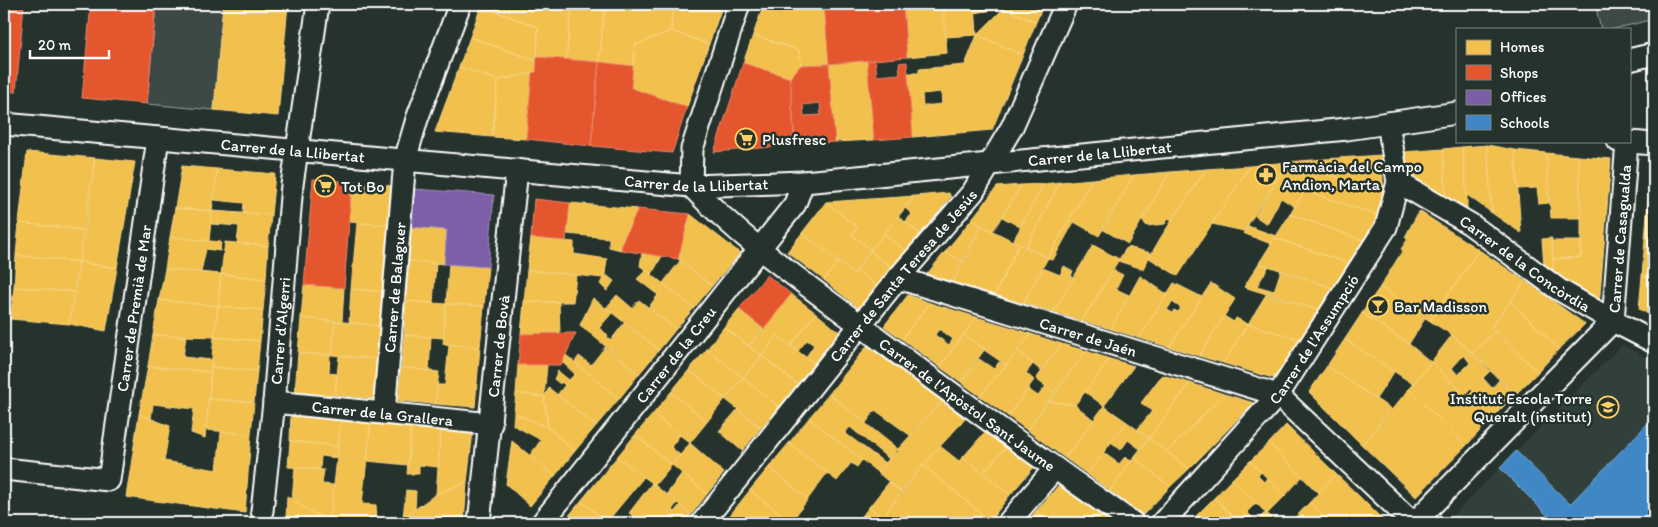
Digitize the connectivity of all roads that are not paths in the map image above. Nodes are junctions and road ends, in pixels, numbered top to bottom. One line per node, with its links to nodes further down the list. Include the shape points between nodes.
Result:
1 (318, 4): 13 (street, Carrer d'Algerri)
2 (460, 4): 14 (street, Carrer de Balaguer)
3 (739, 4): 19 (street, via 692,149)
4 (1066, 4): 15 (street, Carrer de Santa Teresa de Jesús, via 1012,127)
5 (1654, 54): 6 (street)
6 (1630, 60)
7 (1456, 113): 8 (street, Carrer de la Llibertat)
8 (1388, 123): 15 (street, Carrer de la Llibertat); 18 (street, Carrer de l'Assumpció)
9 (4, 124): 10 (street, Carrer de la Llibertat)
10 (158, 138): 13 (street, Carrer de la Llibertat); 30 (street, Carrer de Premià de Mar, via 109,480)
11 (1622, 142): 12 (street); 22 (street, Carrer de Casagualda)
12 (1654, 144)
13 (298, 150): 14 (street, Carrer de la Llibertat); 26 (street, Carrer d'Algerri, via 292,184)
14 (405, 160): 16 (street, Carrer de la Llibertat); 27 (street, Carrer de Balaguer)
15 (991, 164): 17 (street, Carrer de la Llibertat); 21 (street, Carrer de Santa Teresa de Jesús, via 973,192)
16 (517, 170): 19 (street, Carrer de la Llibertat); 28 (street, Carrer de Bovà)
17 (803, 182): 19 (street, Carrer de la Llibertat); 20 (street, Carrer de la Creu, via 795,204)
18 (1398, 182): 22 (street, Carrer de la Concòrdia, via 1470,224 1558,288); 25 (street, Carrer de l'Assumpció, via 1386,227)
19 (691, 186): 20 (street, Carrer de l'Apòstol Sant Jaume)
20 (759, 249): 23 (street, Carrer de l'Apòstol Sant Jaume); 33 (street, Carrer de la Creu)
21 (898, 278): 23 (street, Carrer de Santa Teresa de Jesús); 25 (street, Carrer de Jaén)
22 (1613, 321): 24 (street, Carrer de la Concòrdia); 38 (street, Carrer de Casagualda)
23 (860, 325): 29 (street, Carrer de l'Apòstol Sant Jaume); 34 (street, Carrer de Santa Teresa de Jesús)
24 (1654, 342)
25 (1278, 395): 37 (street, Carrer de l'Assumpció); 38 (street)
26 (274, 402): 27 (street, Carrer de la Grallera); 31 (street, Carrer d'Algerri)
27 (384, 413): 28 (street, Carrer de la Grallera)
28 (491, 424): 32 (street, Carrer de Bovà)
29 (1055, 468): 35 (street); 36 (street, Carrer de l'Apòstol Sant Jaume)
30 (4, 469)
31 (262, 511)
32 (479, 523)
33 (542, 523)
34 (702, 523)
35 (1008, 523)
36 (1133, 523)
37 (1162, 523)
38 (1414, 523)

